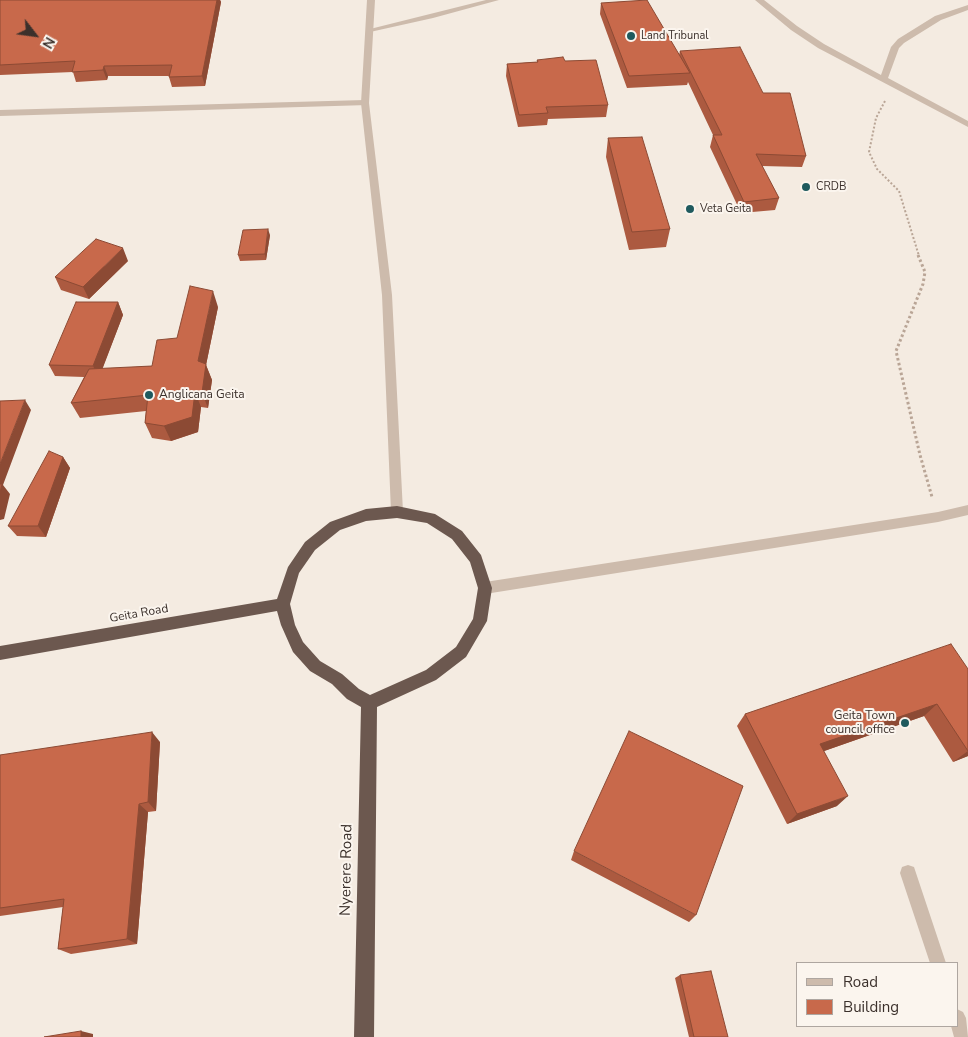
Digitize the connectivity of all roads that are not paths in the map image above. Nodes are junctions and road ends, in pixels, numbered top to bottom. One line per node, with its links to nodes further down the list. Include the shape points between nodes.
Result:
1 (371, 0): 5 (street)
2 (495, 0): 5 (street)
3 (759, 0): 6 (street, via 821,46)
4 (968, 7): 6 (street, via 938,18 901,40)
5 (370, 30): 7 (street)
6 (884, 78): 9 (street)
7 (365, 103): 8 (street); 11 (street, via 387,295)
8 (0, 112)
9 (968, 124)
10 (968, 510): 12 (street)
11 (397, 512): 12 (highway, via 430,518 457,535 476,559); 13 (highway, via 366,515 335,526 310,546 293,571)
12 (485, 588): 15 (highway, via 480,621 461,652 431,675)
13 (283, 604): 14 (highway, Geita Road); 15 (highway, via 298,647 315,666)
14 (0, 653)
15 (369, 704): 19 (highway, Nyerere Road)
16 (908, 873): 17 (street)
17 (938, 962)
18 (958, 1021): 20 (street)
19 (364, 1037)
20 (963, 1037)

